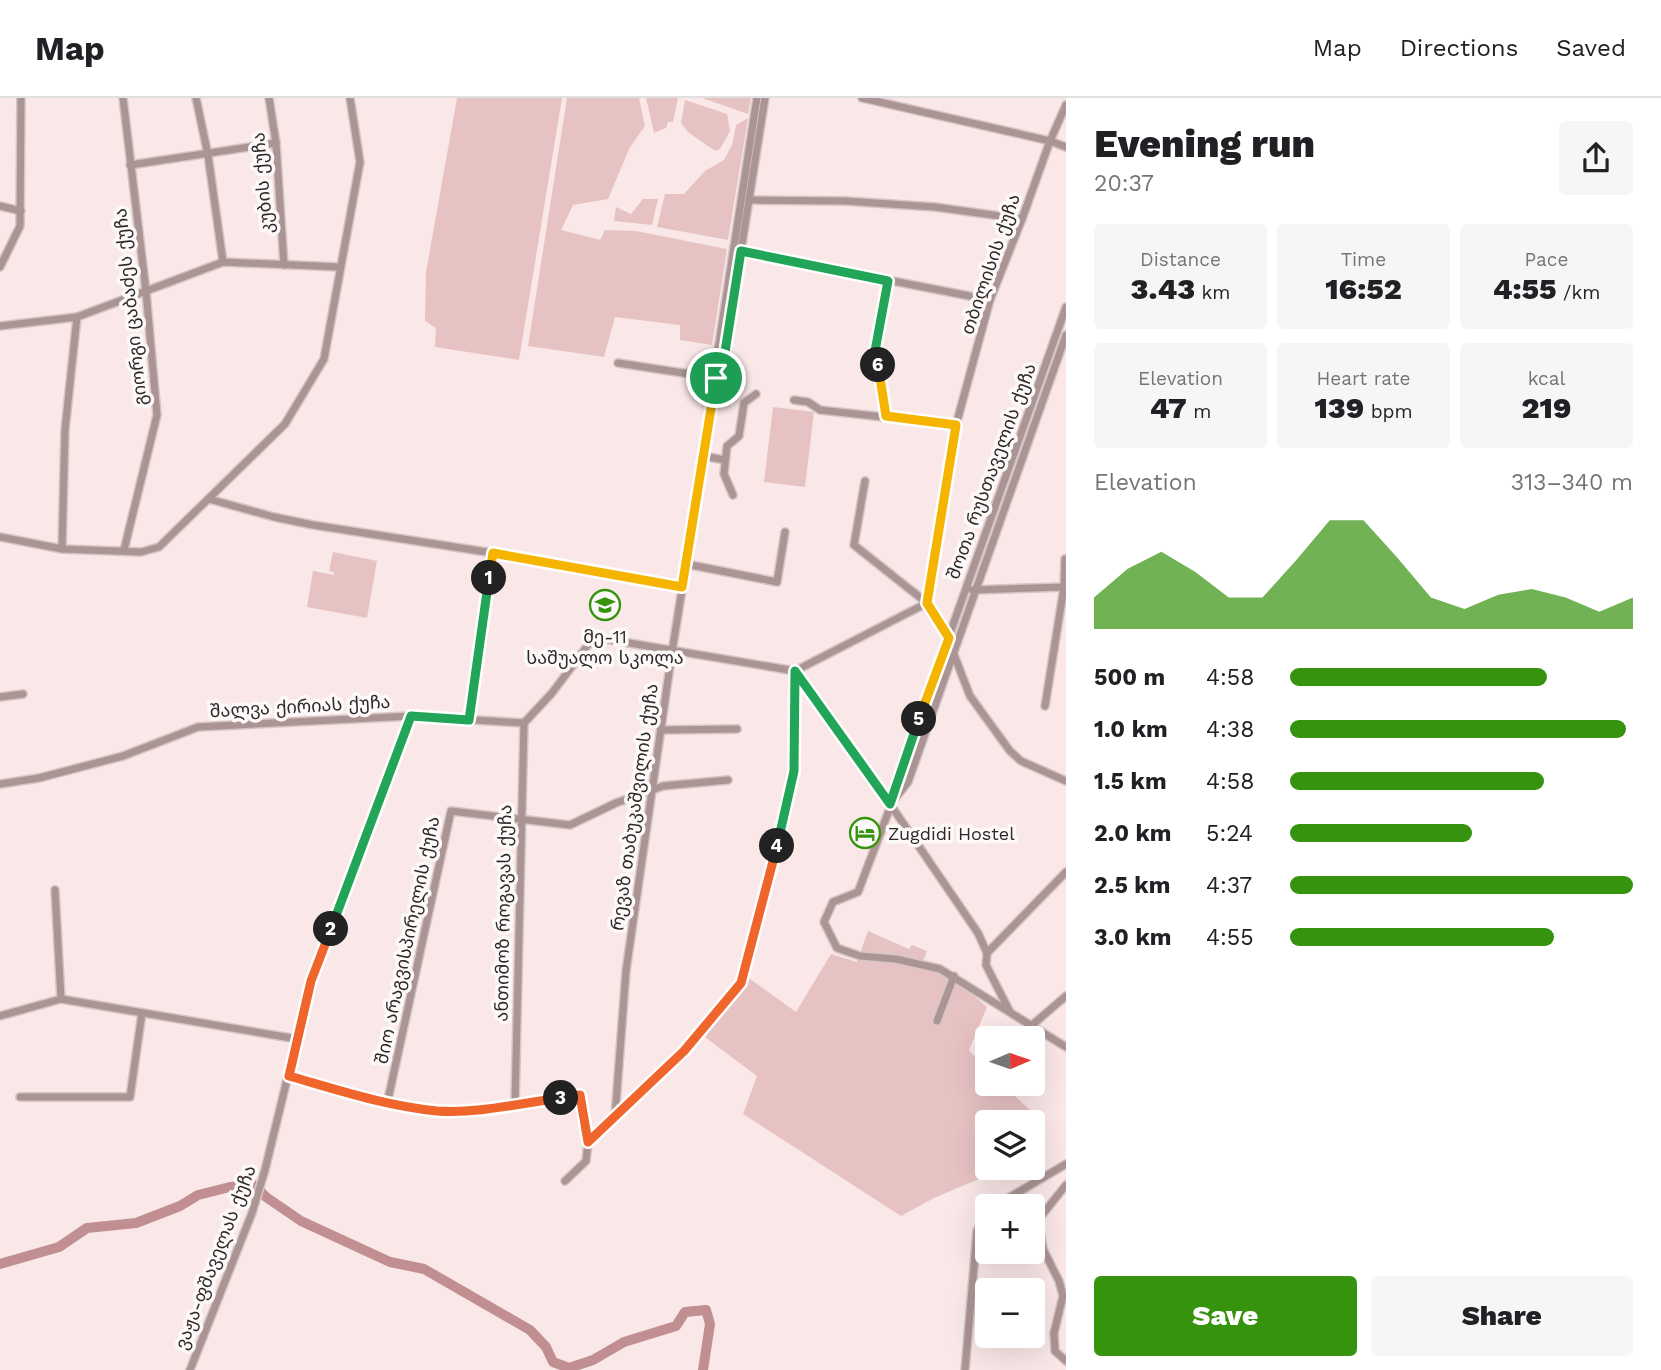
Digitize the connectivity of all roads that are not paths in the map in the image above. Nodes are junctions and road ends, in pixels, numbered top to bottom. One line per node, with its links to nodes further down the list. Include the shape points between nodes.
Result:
1 (21, 98): 17 (street)
2 (122, 98): 14 (street, გიორგი ცაბაძეს ქუჩა)
3 (197, 98): 13 (street)
4 (269, 98): 11 (street, კუბის ქუჩა)
5 (350, 98): 23 (street, via 360,162)
6 (757, 98): 19 (street, რევაზ თაბუკაშვილის ქუჩა)
7 (765, 98): 15 (street, რევაზ თაბუკაშვილის ქუჩა)
8 (862, 98): 10 (street)
9 (1066, 105): 10 (street, თბილისის ქუჩა)
10 (1050, 141): 12 (street); 18 (street, თბილისის ქუჩა)
11 (276, 143): 13 (street); 21 (street, კუბის ქუჩა)
12 (1066, 147)
13 (208, 155): 14 (street); 20 (street)
14 (130, 165): 25 (street, გიორგი ცაბაძეს ქუჩა)
15 (750, 200): 18 (street, via 935,207); 19 (street, რევაზ თაბუკაშვილის ქუჩა)
16 (0, 206): 17 (street)
17 (21, 211): 22 (street, via 20,226)
18 (1022, 219): 26 (street, თბილისის ქუჩა)
19 (737, 251): 24 (street); 32 (street, რევაზ თაბუკაშვილის ქუჩა, via 722,371)
20 (223, 262): 21 (street); 25 (street)
21 (284, 265): 23 (street)
22 (0, 267)
23 (340, 267): 41 (street, via 324,359 285,424)
24 (888, 281): 26 (street); 35 (street, via 875,351)
25 (146, 291): 28 (street); 45 (street, გიორგი ცაბაძეს ქუჩა, via 158,415)
26 (990, 300): 36 (street, თბილისის ქუჩა)
27 (1066, 307): 51 (street, შოთა რუსთაველის ქუჩა)
28 (77, 317): 29 (street); 44 (street, via 65,430)
29 (0, 326)
30 (1066, 335): 52 (street, შოთა რუსთაველის ქუჩა)
31 (618, 363): 32 (street)
32 (716, 378): 37 (street, რევაზ თაბუკაშვილის ქუჩა)
33 (756, 394): 38 (street, via 744,403 739,436 727,446)
34 (794, 400): 35 (street, via 820,410)
35 (886, 416): 36 (street)
36 (956, 425): 53 (street, თბილისის ქუჩა)
37 (703, 456): 38 (street); 48 (street, რევაზ თაბუკაშვილის ქუჩა)
38 (724, 460): 40 (street)
39 (865, 481): 53 (street, via 854,545)
40 (733, 495)
41 (209, 499): 45 (street, via 159,547); 46 (street, via 313,525)
42 (785, 532): 48 (street, via 777,582)
43 (0, 537): 44 (street)
44 (61, 549): 45 (street)
45 (124, 550)
46 (493, 553): 49 (street); 62 (street)
47 (1065, 559): 50 (street)
48 (686, 564): 49 (street, რევაზ თაბუკაშვილის ქუჩა)
49 (682, 587): 55 (street, რევაზ თაბუკაშვილის ქუჩა)
50 (1065, 587): 52 (street); 60 (street)
51 (965, 590): 52 (street); 54 (street, შოთა რუსთაველის ქუჩა)
52 (976, 590): 56 (street, შოთა რუსთაველის ქუჩა)
53 (927, 603): 54 (street); 57 (street)
54 (949, 638): 56 (street); 70 (street, შოთა რუსთაველის ქუჩა)
55 (672, 652): 57 (street); 63 (street, via 594,637); 65 (street, რევაზ თაბუკაშვილის ქუჩა)
56 (953, 652): 67 (street, via 970,696 1010,751 1021,761); 70 (street, შოთა რუსთაველის ქუჩა, via 908,782)
57 (795, 671): 70 (street); 90 (street, via 794,771 741,983 684,1051)
58 (23, 694): 59 (street)
59 (0, 697)
60 (1045, 706)
61 (411, 716): 62 (street, შალვა ქირიას ქუჩა); 68 (street, შალვა ქირიას ქუჩა, via 198,727 123,756); 84 (street, ვაჟა-ფშაველას ქუჩა, via 311,981)
62 (469, 720): 63 (street, შალვა ქირიას ქუჩა)
63 (524, 723): 71 (street, ანთიმოზ როგავას ქუჩა)
64 (737, 729): 65 (street)
65 (661, 730): 69 (street, რევაზ თაბუკაშვილის ქუჩა)
66 (729, 780): 69 (street)
67 (1066, 781)
68 (0, 784)
69 (652, 789): 71 (street, via 569,825); 90 (street, რევაზ თაბუკაშვილის ქუჩა, via 626,971)
70 (890, 804): 74 (street); 75 (street, შოთა რუსთაველის ქუჩა, via 858,892 834,902 824,922 837,948 940,969)
71 (520, 820): 88 (street, შიო არაგვისპირელის ქუჩა, via 451,811); 89 (street, ანთიმოზ როგავას ქუჩა)
72 (1066, 872): 74 (street)
73 (55, 890): 77 (street)
74 (987, 953): 78 (street, via 986,965)
75 (954, 976): 78 (street); 81 (street)
76 (1066, 996): 82 (street)
77 (61, 999): 79 (street); 80 (street)
78 (1010, 1012): 82 (street)
79 (142, 1013): 84 (street); 87 (street, via 131,1097)
80 (0, 1016)
81 (937, 1021)
82 (1031, 1026)
83 (1045, 1034): 85 (street)
84 (297, 1039): 86 (street, ვაჟა-ფშაველას ქუჩა)
85 (1066, 1047)
86 (289, 1076): 88 (street); 99 (street, ვაჟა-ფშაველას ქუჩა, via 252,1213)
87 (20, 1097)
88 (387, 1104): 89 (street, via 439,1111)
89 (515, 1104): 91 (street, via 580,1095)
90 (615, 1117): 91 (street)
91 (588, 1142): 93 (street, via 586,1161)
92 (1066, 1164): 95 (street)
93 (565, 1181)
94 (1066, 1185): 97 (street, via 1038,1220 1044,1249)
95 (1015, 1194)
96 (975, 1254): 100 (street)
97 (1064, 1297): 98 (street, via 1056,1322 1055,1351)
98 (1066, 1360)
99 (190, 1370)
100 (965, 1370)

